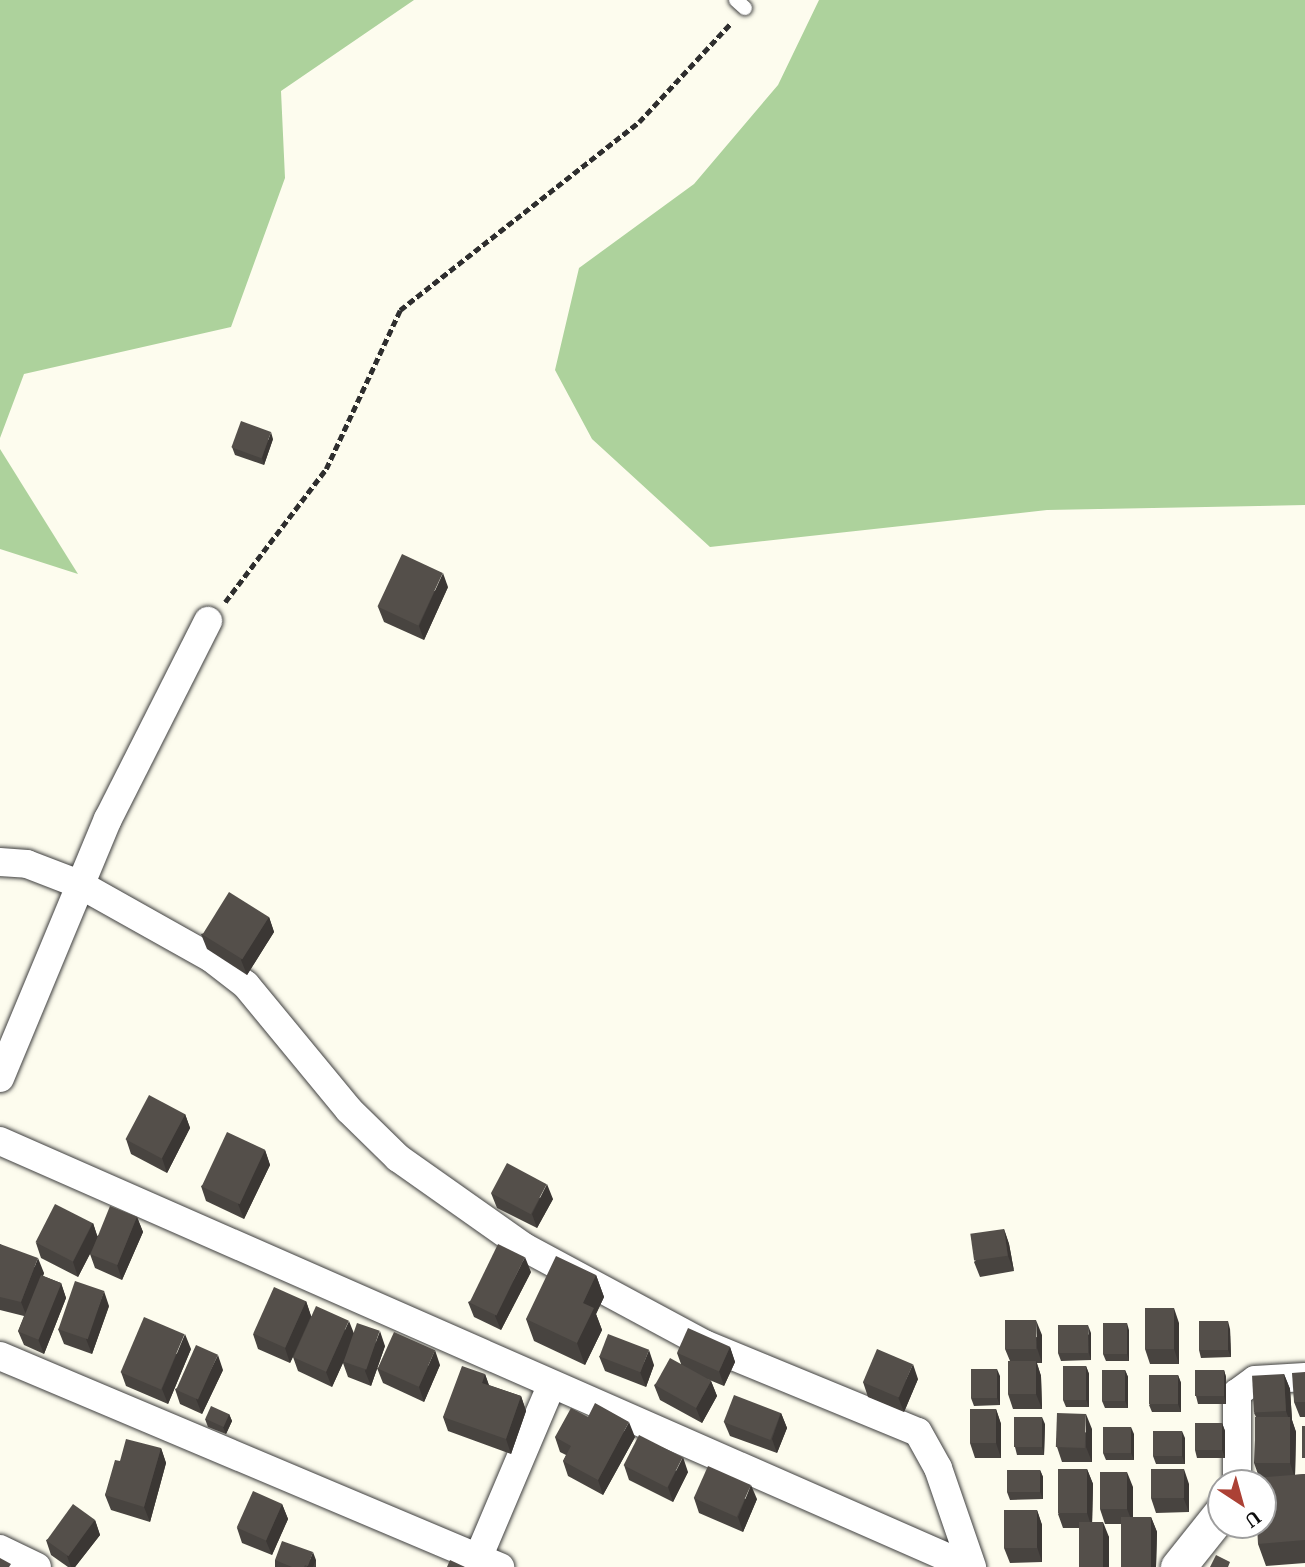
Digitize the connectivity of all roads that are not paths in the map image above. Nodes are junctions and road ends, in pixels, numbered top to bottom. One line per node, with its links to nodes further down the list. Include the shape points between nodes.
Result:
1 (208, 621): 3 (street)
2 (0, 862): 3 (street, via 27,864)
3 (79, 884): 4 (street); 14 (street, via 183,939 246,985 349,1110 398,1158 474,1216 673,1330 918,1432 938,1468)
4 (0, 1078)
5 (0, 1141): 8 (street, via 254,1247)
6 (0, 1356): 12 (street)
7 (1305, 1377): 9 (street, via 1255,1380 1237,1393)
8 (551, 1386): 12 (street); 14 (street)
9 (1237, 1469)
10 (1207, 1531): 15 (street)
11 (0, 1549): 13 (street)
12 (489, 1562)
13 (37, 1567)
14 (971, 1567)
15 (1178, 1567)

